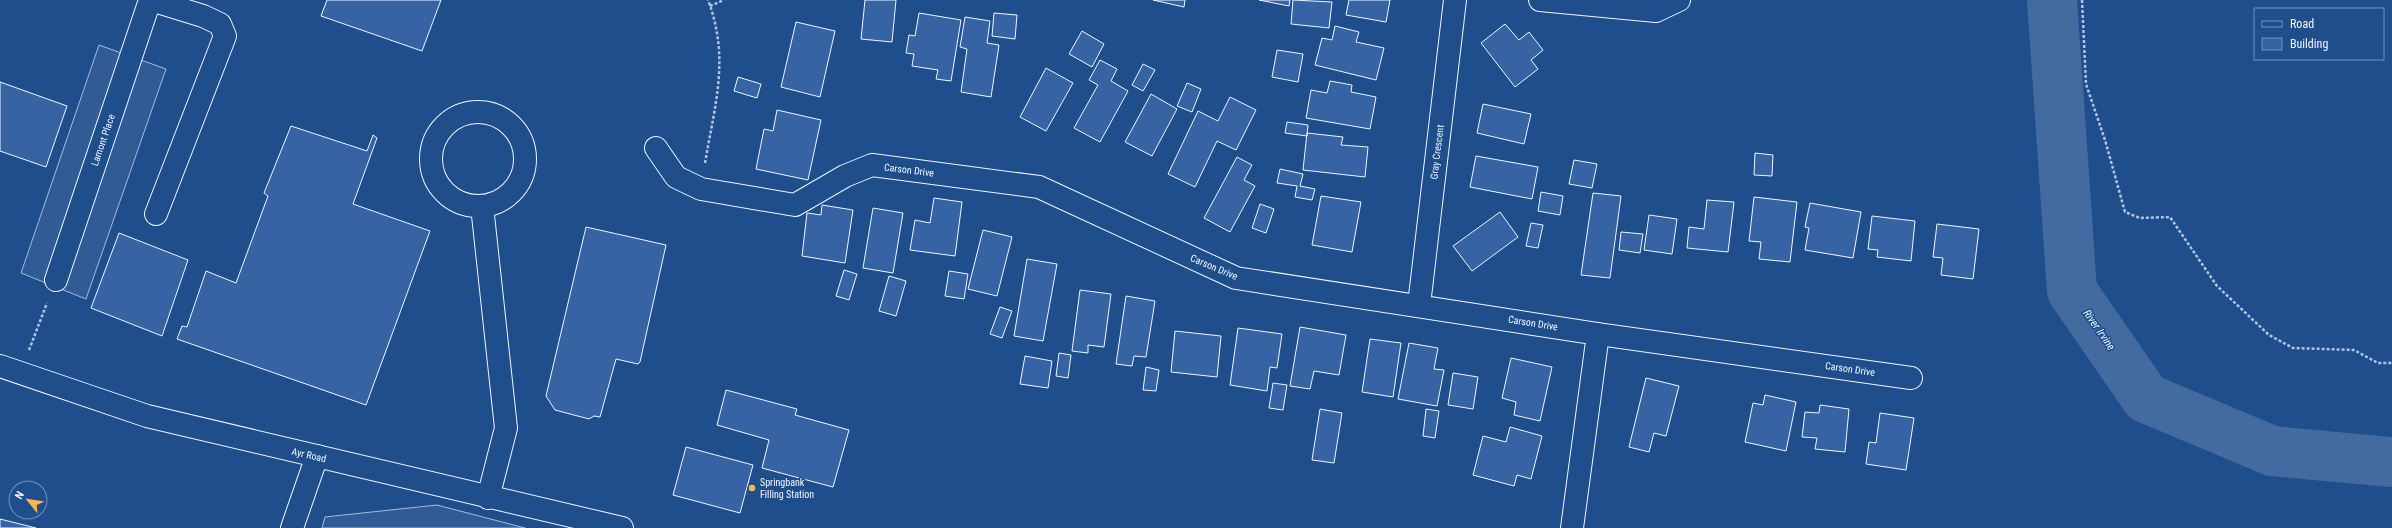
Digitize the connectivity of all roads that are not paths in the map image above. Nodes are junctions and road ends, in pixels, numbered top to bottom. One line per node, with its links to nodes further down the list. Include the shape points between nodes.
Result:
1 (150, 0): 7 (street, Lamont Place, via 203,16 220,24 225,36); 8 (street, Lamont Place)
2 (1455, 0): 9 (street, Gray Crescent)
3 (1540, 0): 4 (street, via 1656,11)
4 (1679, 0)
5 (656, 148): 9 (street, Carson Drive, via 676,177 701,189 795,205 845,176 872,165 1039,186 1236,278)
6 (482, 206): 6 (street, via 466,205 452,199 440,188 433,174 431,158 434,142 442,129 454,118 469,113 485,113 500,117 512,126 525,153 524,168 514,189 497,203); 14 (street, via 506,428)
7 (156, 214)
8 (56, 280)
9 (1419, 305): 10 (street, Carson Drive)
10 (1598, 334): 12 (street, Carson Drive); 17 (street)
11 (10, 370): 13 (street, Ayr Road, via 147,416)
12 (1911, 378)
13 (317, 456): 14 (street, Ayr Road); 15 (street)
14 (488, 498): 16 (street, Ayr Road)
15 (292, 528)
16 (622, 528)
17 (1572, 528)

